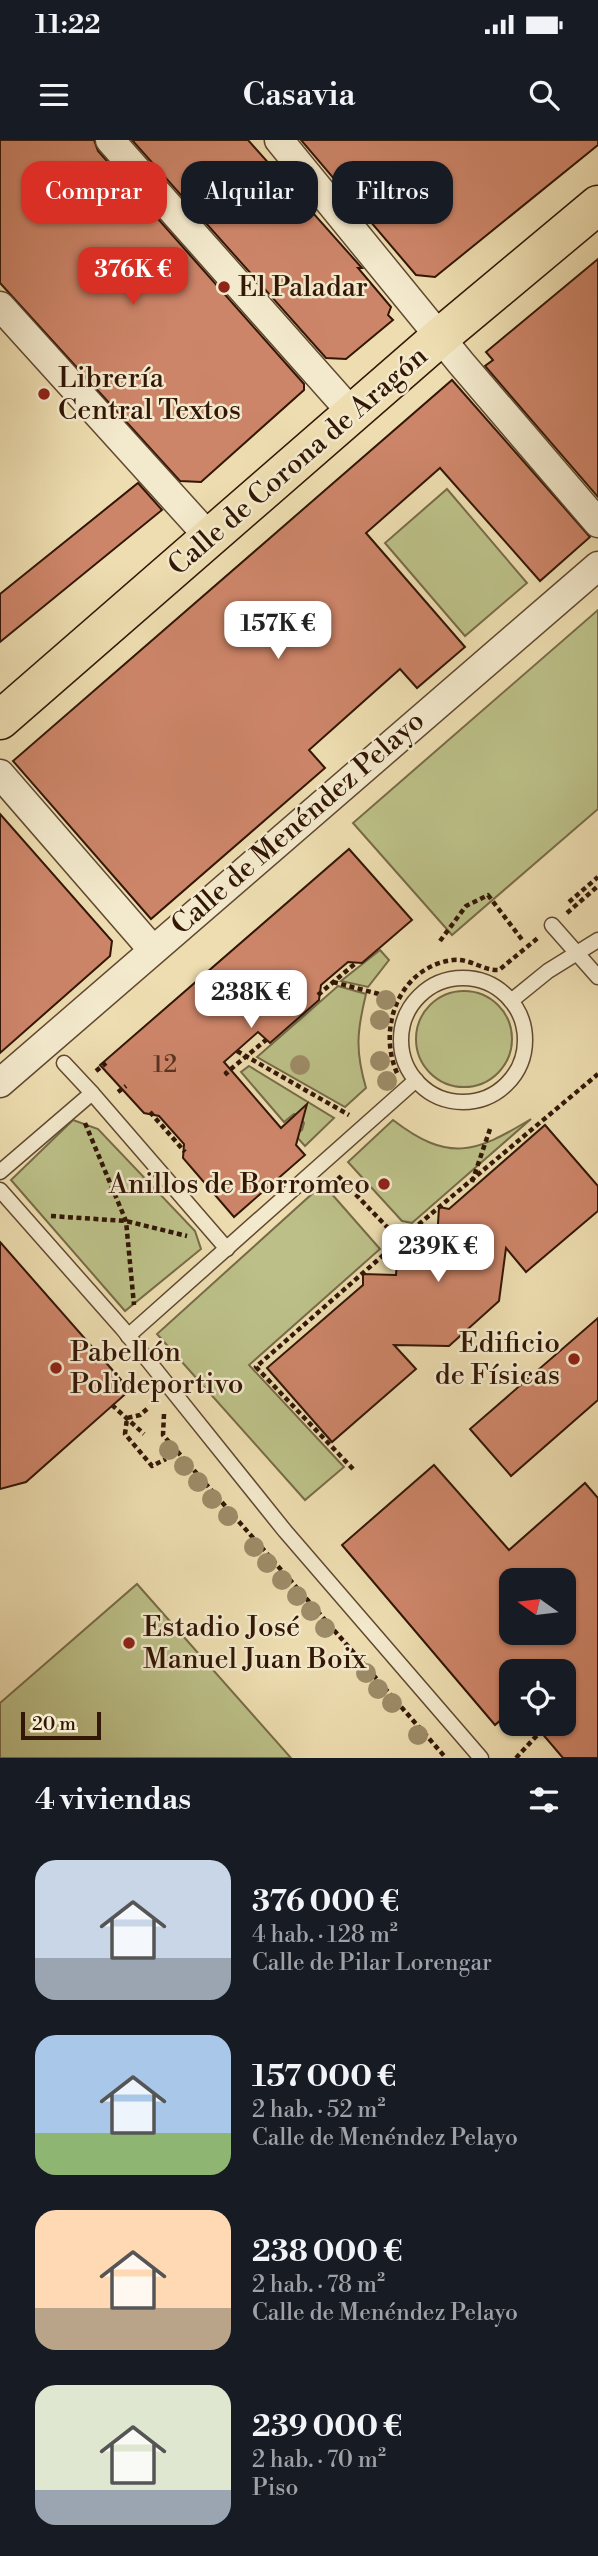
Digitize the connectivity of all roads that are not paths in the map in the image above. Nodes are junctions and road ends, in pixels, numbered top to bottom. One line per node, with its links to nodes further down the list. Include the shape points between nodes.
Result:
1 (110, 140): 6 (street)
2 (279, 140): 5 (street)
3 (598, 205): 5 (main road, Calle de Corona de Aragón)
4 (0, 306): 8 (street)
5 (440, 337): 6 (main road, Calle de Corona de Aragón); 7 (street)
6 (353, 414): 8 (main road, Calle de Corona de Aragón)
7 (598, 523)
8 (211, 538): 10 (main road, Calle de Corona de Aragón)
9 (598, 566): 14 (street, Calle de Menéndez Pelayo)
10 (0, 720)
11 (0, 774): 14 (street)
12 (552, 925): 15 (lane)
13 (598, 940): 15 (lane)
14 (152, 949): 20 (street, Calle de Menéndez Pelayo)
15 (577, 954): 16 (lane); 17 (lane)
16 (598, 977)
17 (512, 1001): 19 (lane, via 522,1020 521,1062 494,1094 474,1101 452,1101 432,1094); 19 (lane, via 479,979 441,982 424,992 411,1007 402,1034 406,1063)
18 (64, 1063): 21 (lane)
19 (416, 1080): 24 (lane)
20 (0, 1083)
21 (92, 1093): 22 (lane); 24 (lane)
22 (0, 1172)
23 (0, 1190): 25 (lane)
24 (227, 1249): 25 (lane)
25 (128, 1336): 26 (lane, via 285,1531)
26 (481, 1758)

